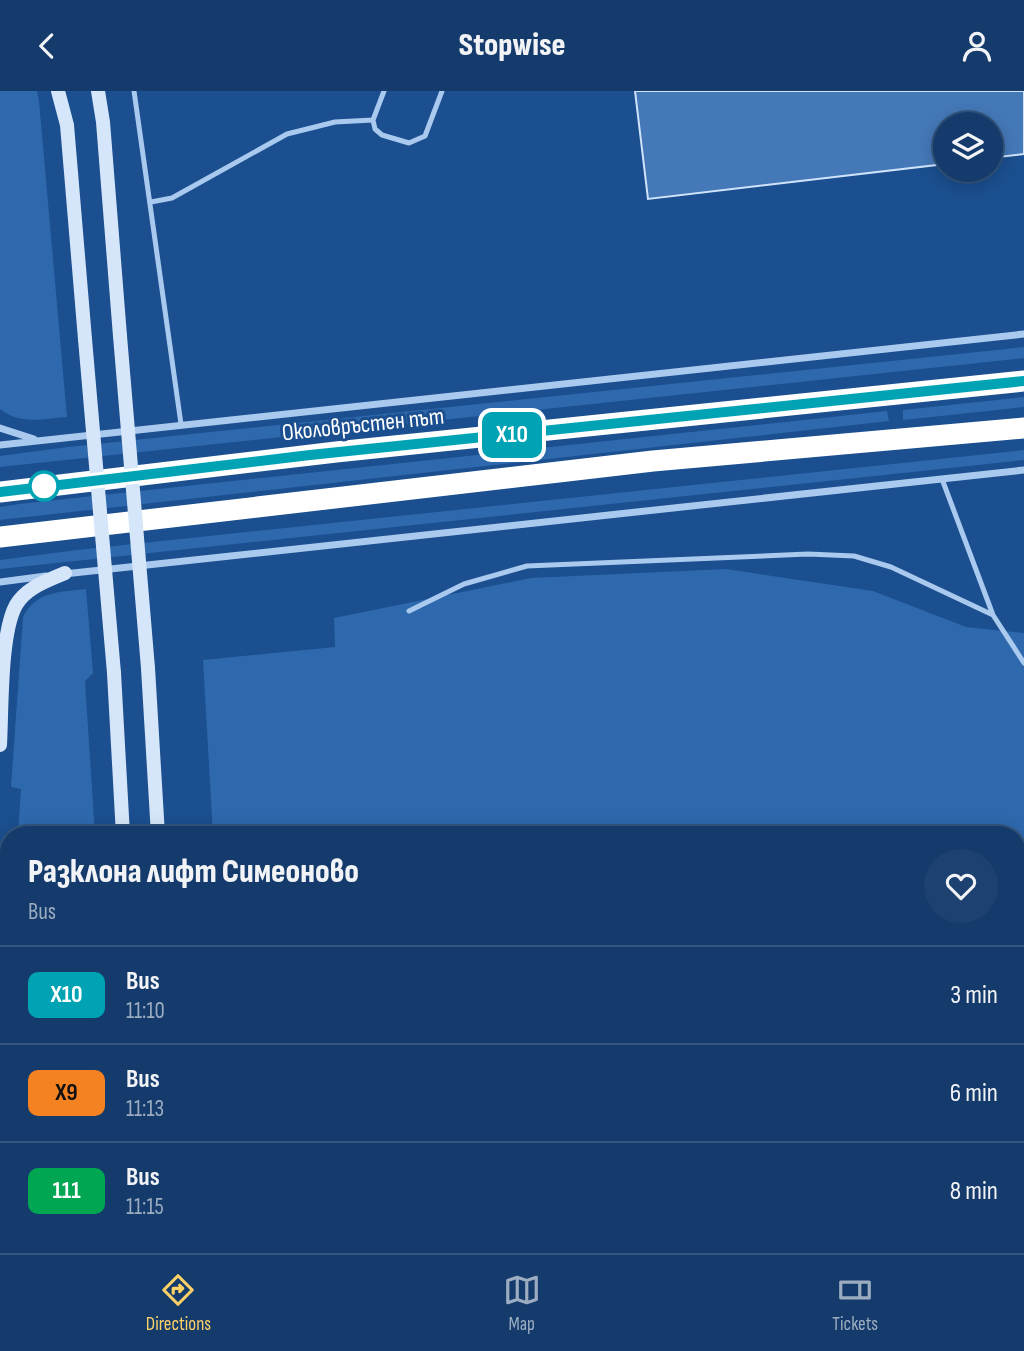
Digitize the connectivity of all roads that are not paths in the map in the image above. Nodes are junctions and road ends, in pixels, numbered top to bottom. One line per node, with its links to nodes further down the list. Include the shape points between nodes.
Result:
1 (58, 91): 25 (main road, bridge, via 66,125)
2 (98, 91): 26 (main road, bridge)
3 (134, 91): 7 (lane)
4 (384, 91): 6 (lane)
5 (442, 91): 6 (lane, via 425,136 418,142 382,135)
6 (373, 120): 7 (lane, via 335,122 287,134 172,198)
7 (151, 202): 10 (lane)
8 (1024, 334): 10 (street)
9 (1024, 381): 17 (highway, Околовръстен път)
10 (181, 424): 13 (street)
11 (0, 428): 13 (street)
12 (1024, 428): 18 (highway, via 653,461)
13 (38, 440): 14 (street)
14 (0, 445)
15 (1024, 470): 16 (street)
16 (942, 479): 19 (street); 22 (lane)
17 (0, 492)
18 (0, 537)
19 (65, 573): 20 (street); 24 (main road, via 39,584 16,605 7,637)
20 (0, 582)
21 (409, 611): 22 (lane, via 464,584 527,566 808,554 854,556 891,567)
22 (993, 615): 23 (lane)
23 (1024, 663)
24 (0, 745)
25 (123, 826)
26 (157, 826)

